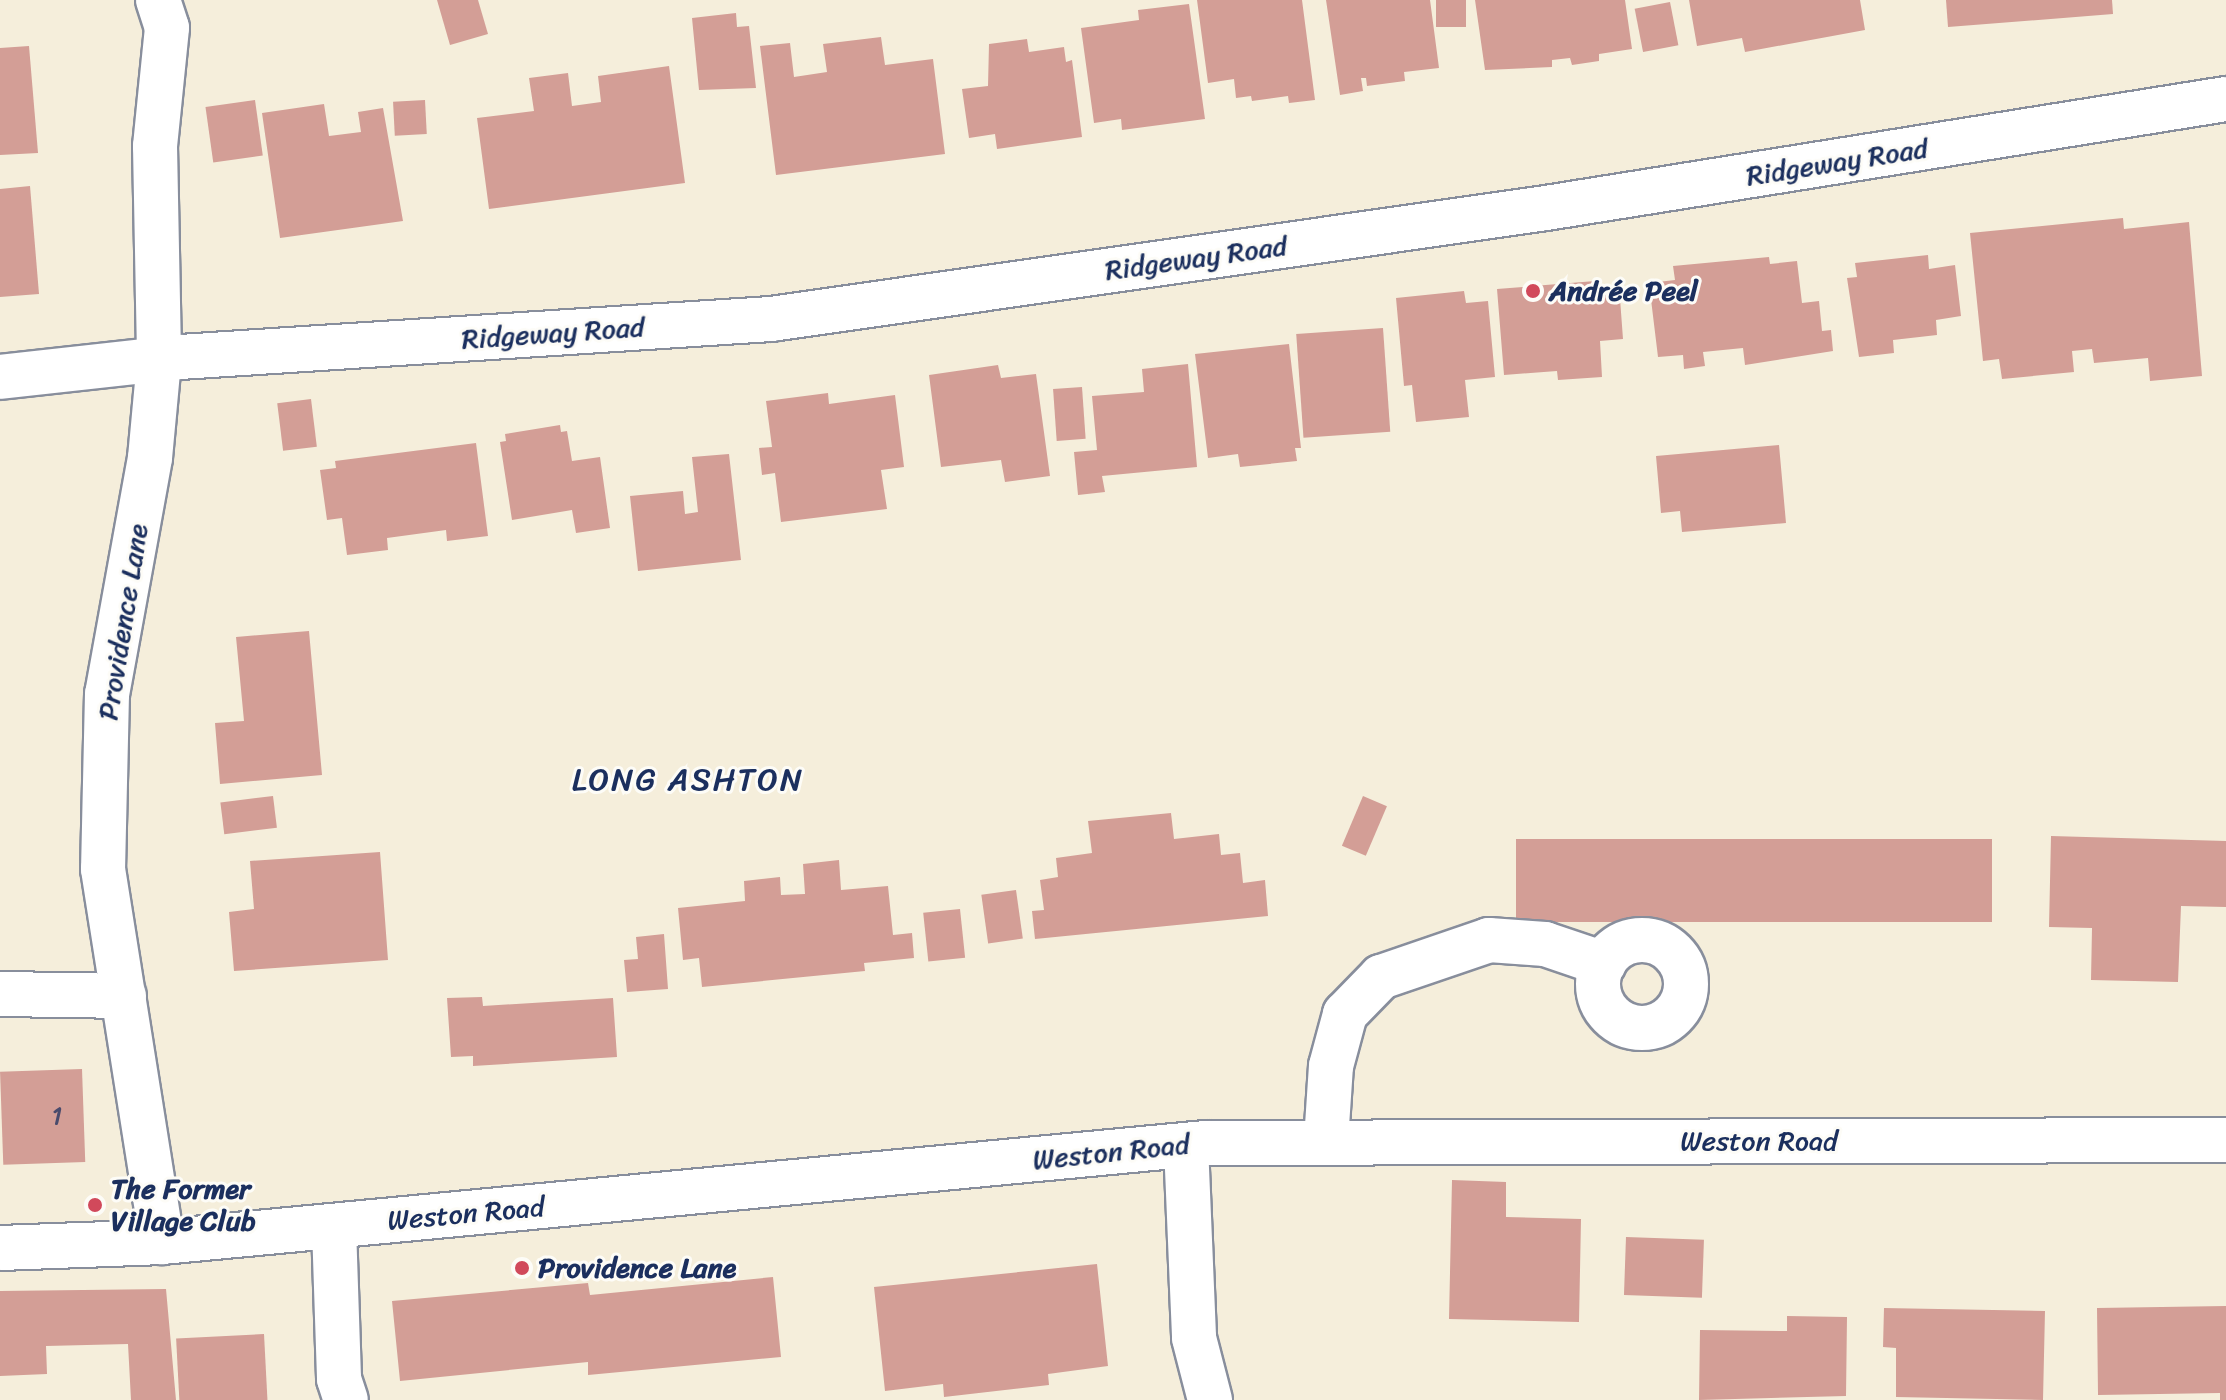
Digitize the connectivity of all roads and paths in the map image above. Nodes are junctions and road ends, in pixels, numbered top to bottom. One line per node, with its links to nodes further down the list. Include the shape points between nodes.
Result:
1 (158, 0): 3 (street, Providence Lane, via 167,28 155,146)
2 (2226, 99): 3 (street, Ridgeway Road, via 1530,211 771,319)
3 (159, 361): 4 (street, Ridgeway Road); 7 (street, Providence Lane, via 150,458 107,694 103,869)
4 (0, 377)
5 (1604, 964): 9 (street, via 1545,944 1489,940 1381,977 1345,1014 1331,1066)
6 (0, 994): 7 (street)
7 (124, 996): 12 (street, Providence Lane)
8 (2226, 1140): 9 (street, Weston Road)
9 (1326, 1141): 10 (street, Weston Road)
10 (1186, 1145): 11 (street, Weston Road); 15 (street, via 1194,1338)
11 (334, 1227): 12 (street, Weston Road); 14 (street, via 339,1379)
12 (162, 1242): 13 (street, Weston Road)
13 (0, 1248)
14 (346, 1400)
15 (1210, 1400)

